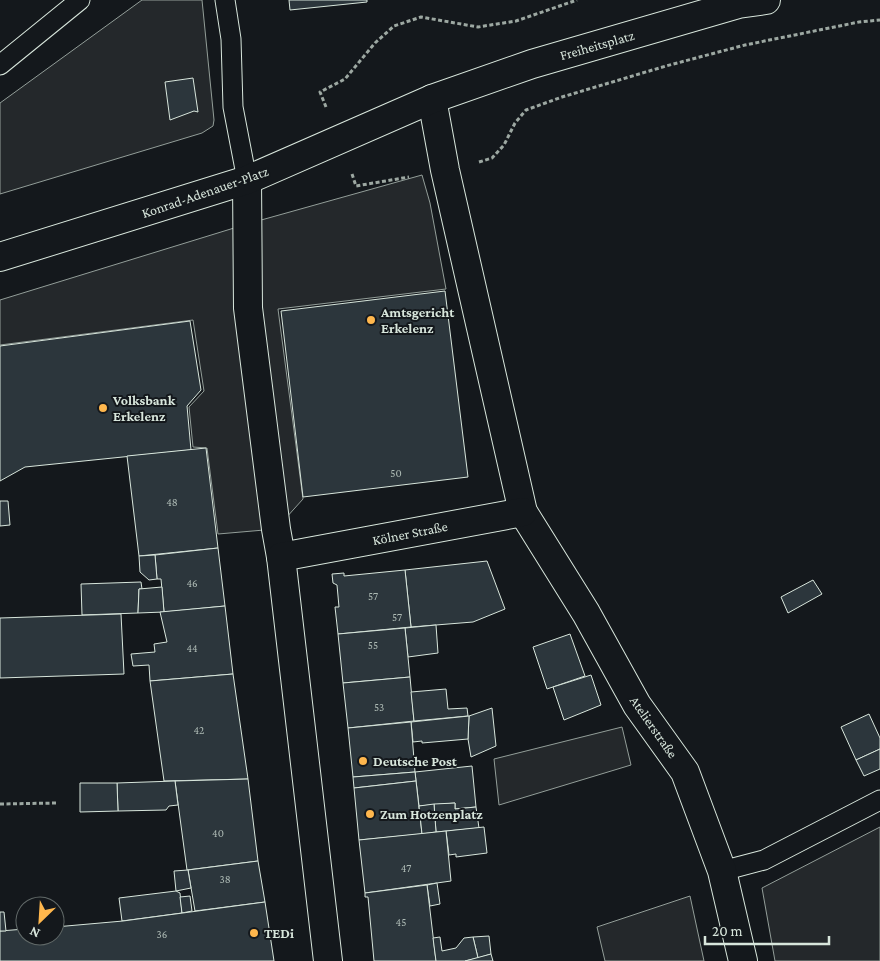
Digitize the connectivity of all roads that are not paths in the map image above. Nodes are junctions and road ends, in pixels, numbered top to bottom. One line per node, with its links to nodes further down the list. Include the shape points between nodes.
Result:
1 (80, 0): 4 (lane)
2 (225, 0): 6 (lane, via 231,39 233,107)
3 (766, 0): 5 (street, Freiheitsplatz, via 738,4 532,64)
4 (0, 64)
5 (432, 99): 6 (street, Konrad-Adenauer-Platz); 8 (street, via 445,170)
6 (247, 180): 7 (street, Konrad-Adenauer-Platz); 9 (street, via 248,308)
7 (0, 257)
8 (523, 512): 9 (street, Kölner Straße); 11 (street, Atelierstraße, via 586,613 637,705 685,772)
9 (281, 557): 12 (street)
10 (880, 800): 11 (lane, via 764,860)
11 (722, 871): 13 (street, Atelierstraße)
12 (328, 961)
13 (743, 961)

